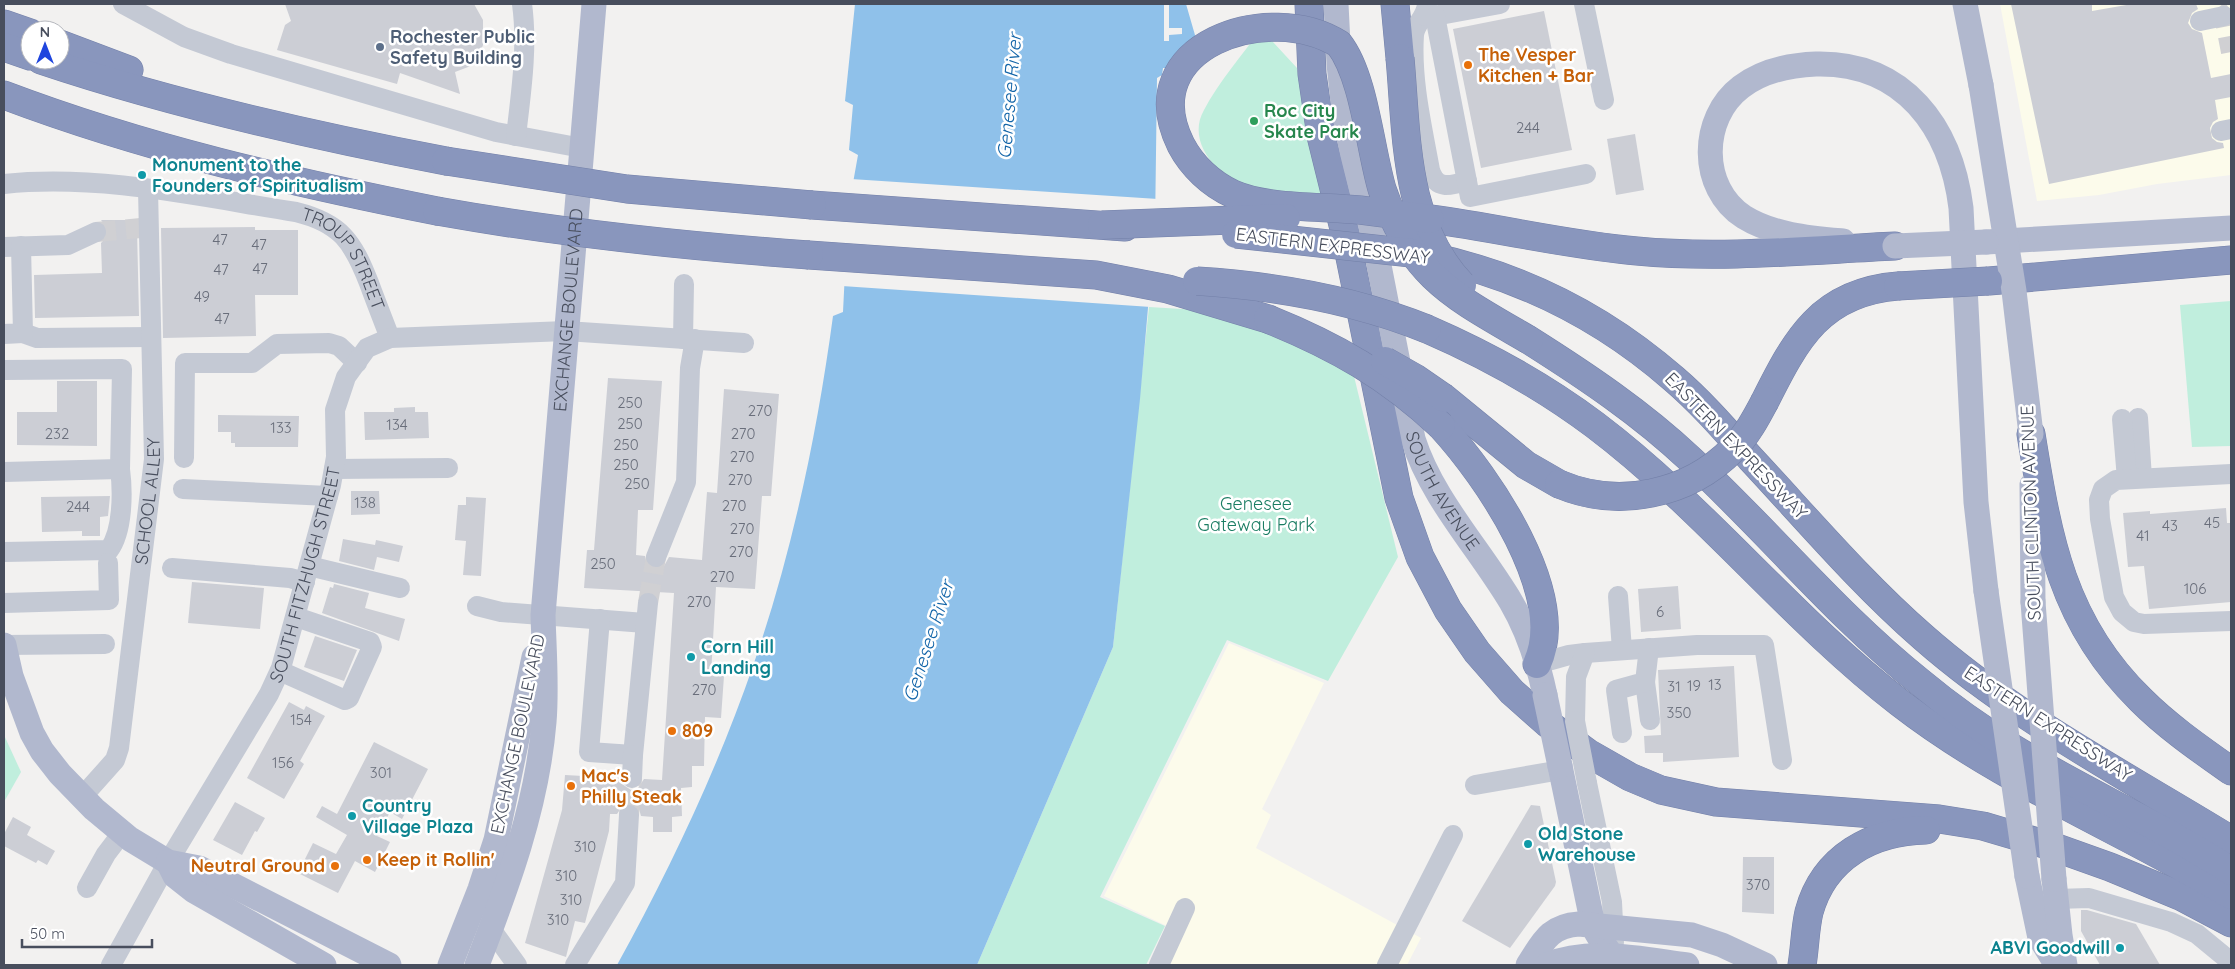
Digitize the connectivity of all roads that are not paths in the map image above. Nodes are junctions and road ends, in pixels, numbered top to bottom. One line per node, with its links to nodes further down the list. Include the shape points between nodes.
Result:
1 (123, 4): 24 (street, via 184,37 231,54)
2 (522, 4): 24 (street, via 524,48)
3 (594, 4): 25 (main road, EXCHANGE BOULEVARD)
4 (1309, 4): 100 (highway, via 1312,74 1321,136 1345,233 1399,498 1411,535 1432,581 1462,632 1496,674 1536,714 1588,753 1661,790 1716,802 1952,820)
5 (1336, 4): 85 (main road, SOUTH AVENUE, via 1347,127 1417,449 1440,495 1516,611)
6 (1395, 4): 49 (highway, bridge, via 1411,174 1429,239 1465,289)
7 (1500, 4): 10 (street)
8 (1584, 4): 21 (street)
9 (1965, 4): 54 (main road, SOUTH CLINTON AVENUE, bridge, via 2011,268)
10 (1429, 12): 27 (street); 27 (street, via 1415,31 1415,83 1430,170 1438,183 1446,185)
11 (2224, 16): 12 (street)
12 (2200, 21)
13 (4, 24): 14 (highway)
14 (20, 30)
15 (4, 47): 17 (highway)
16 (70, 48): 23 (highway)
17 (20, 53)
18 (70, 69): 23 (highway, via 149,93)
19 (4, 95): 22 (highway)
20 (4, 100): 22 (highway)
21 (1604, 100)
22 (52, 112): 41 (highway, bridge, via 266,174 437,211 526,226 652,242)
23 (286, 127): 32 (highway, bridge, via 446,161 596,185 715,198)
24 (516, 136): 25 (street)
25 (582, 148): 44 (main road, EXCHANGE BOULEVARD)
26 (1586, 174): 27 (street, via 1470,197)
27 (1467, 181)
28 (4, 184): 29 (street, TROUP STREET, via 92,182)
29 (148, 190): 46 (street, SCHOOL ALLEY, via 145,228); 47 (street, TROUP STREET, via 296,212 330,224 355,250)
30 (1430, 219): 32 (highway, bridge, via 1251,219); 37 (highway, via 1580,245 1656,253 1714,254); 49 (highway, bridge, via 1392,214 1382,212 1258,201 1218,186 1189,158 1172,116 1174,78 1190,47 1219,21 1252,10 1277,9 1293,13 1315,22 1329,33 1344,50 1354,70 1382,189 1390,211 1392,215 1394,220 1413,254 1445,288)
31 (2231, 219): 35 (main road)
32 (1102, 225): 101 (highway, EASTERN EXPRESSWAY, bridge, via 1411,253 1465,265 1526,286 1584,314 1638,350 1699,402 1869,586 1925,639 2013,706)
33 (2231, 228): 35 (main road)
34 (96, 232): 36 (street, via 68,244)
35 (2054, 238): 37 (main road, bridge)
36 (12, 246): 45 (street)
37 (1895, 246): 127 (main road, bridge, via 1786,233 1763,226 1739,213 1723,196 1711,164 1712,132 1726,101 1747,83 1771,71 1802,65 1842,65 1871,73 1897,87 1920,107 1938,131 1954,167 1961,208 1976,502 1986,591 2027,876 2040,938)
38 (2231, 260): 39 (highway)
39 (2148, 268): 40 (highway); 43 (highway, bridge, via 1898,286 1860,292 1816,321 1790,353 1750,428 1732,450 1703,473 1677,486 1640,496 1585,493 1559,484 1526,465 1415,378 1379,358)
40 (2231, 269)
41 (1096, 275): 43 (highway, via 1185,294); 106 (highway, bridge, via 1220,283 1344,301 1427,329 1519,374 1596,426 1668,488 1827,641 1930,725 2003,772)
42 (684, 284): 48 (street)
43 (1268, 320): 85 (highway, bridge, via 1332,347 1403,392 1441,426 1474,466 1494,492 1525,552 1540,598 1545,627 1543,649)
44 (566, 331): 47 (street, SOUTH FITZHUGH STREET); 48 (street, SOUTH FITZHUGH STREET); 75 (main road, EXCHANGE BOULEVARD)
45 (14, 334): 46 (street, via 37,338)
46 (152, 337): 63 (street, SCHOOL ALLEY, via 154,459)
47 (390, 338): 51 (street, SOUTH FITZHUGH STREET, via 367,348)
48 (689, 339): 50 (street, SOUTH FITZHUGH STREET); 66 (street, via 686,482)
49 (1529, 340): 103 (highway, via 1608,392 1672,442 1865,634 1955,710 2026,757)
50 (744, 343)
51 (357, 363): 55 (street, via 339,346 329,343 277,344 252,363 185,363); 57 (street, SOUTH FITZHUGH STREET, via 346,377 336,410)
52 (4, 370): 61 (street, via 122,369)
53 (2130, 418): 60 (street)
54 (2031, 434): 93 (highway, via 2062,576 2086,631 2110,666 2141,700 2176,731); 105 (main road, SOUTH CLINTON AVENUE, bridge, via 2034,602)
55 (184, 458)
56 (448, 468): 57 (street)
57 (334, 469): 64 (street, SOUTH FITZHUGH STREET)
58 (4, 472): 61 (street)
59 (2231, 474): 60 (street)
60 (2134, 478): 78 (street, via 2112,482 2103,489 2099,500 2114,597 2122,612 2134,622 2144,624)
61 (121, 479): 63 (street); 65 (street, via 115,541 109,550)
62 (183, 488): 64 (street)
63 (150, 490): 96 (street, SCHOOL ALLEY, via 119,748 115,760)
64 (328, 496): 69 (street, SOUTH FITZHUGH STREET)
65 (4, 552)
66 (656, 557)
67 (108, 563): 72 (street, via 109,600)
68 (172, 568): 69 (street, via 290,578)
69 (307, 574): 70 (street); 76 (street, SOUTH FITZHUGH STREET)
70 (400, 588)
71 (1618, 596): 83 (street)
72 (4, 603)
73 (648, 603): 79 (street)
74 (477, 606): 75 (street, via 501,612)
75 (543, 615): 77 (street); 110 (main road, EXCHANGE BOULEVARD, via 545,703 539,758); 116 (main road, EXCHANGE BOULEVARD, via 496,840)
76 (296, 617): 86 (street, SOUTH FITZHUGH STREET); 86 (street, via 370,642 372,647 349,698 345,700)
77 (600, 619): 79 (street); 90 (street, via 589,752)
78 (2231, 621)
79 (645, 623): 90 (street)
80 (106, 644): 81 (street)
81 (4, 645): 96 (main road, via 11,676 32,733 60,774)
82 (1649, 648): 83 (street); 87 (street); 91 (street, via 1764,645)
83 (1622, 650): 84 (street)
84 (1585, 653): 85 (street); 109 (street, SOUTH AVENUE, bridge, via 1576,677 1575,721 1612,902)
85 (1537, 664): 92 (main road, SOUTH AVENUE, bridge)
86 (280, 671): 102 (street, SOUTH FITZHUGH STREET)
87 (1645, 682): 88 (street); 89 (street, via 1616,690)
88 (1650, 720)
89 (1622, 733)
90 (633, 755): 94 (street)
91 (1782, 760)
92 (1560, 768): 95 (street); 109 (main road, SOUTH AVENUE)
93 (2231, 771)
94 (632, 778)
95 (1475, 785)
96 (82, 797): 98 (main road)
97 (630, 815): 119 (street, via 625,883)
98 (122, 833): 102 (main road); 104 (street, via 106,854)
99 (1453, 835): 121 (street)
100 (2031, 840): 108 (highway, via 2148,882); 126 (highway, via 1960,831 1918,830 1880,837 1856,848 1837,863 1819,886 1808,919)
101 (2231, 840)
102 (168, 862): 113 (street, SOUTH FITZHUGH STREET); 114 (main road, via 175,876 194,891); 115 (main road, via 199,868)
103 (2231, 871)
104 (88, 888)
105 (2055, 889): 112 (street, via 2172,922 2197,934); 128 (main road, SOUTH CLINTON AVENUE)
106 (2231, 895)
107 (1185, 908): 120 (street)
108 (2231, 923)
109 (1604, 926): 111 (main road, SOUTH AVENUE, via 1603,945); 122 (main road, via 1572,924 1552,932); 125 (main road, via 1701,938 1722,944)
110 (498, 939): 117 (main road, EXCHANGE BOULEVARD); 118 (street)
111 (1614, 961): 123 (main road, via 1578,956); 124 (main road)
112 (2231, 962)
113 (111, 965)
114 (324, 965)
115 (389, 965)
116 (450, 965)
117 (477, 965)
118 (517, 965)
119 (575, 965)
120 (1159, 965)
121 (1387, 965)
122 (1528, 965)
123 (1546, 965)
124 (1687, 965)
125 (1765, 965)
126 (1802, 965)
127 (2057, 965)
128 (2065, 965)

